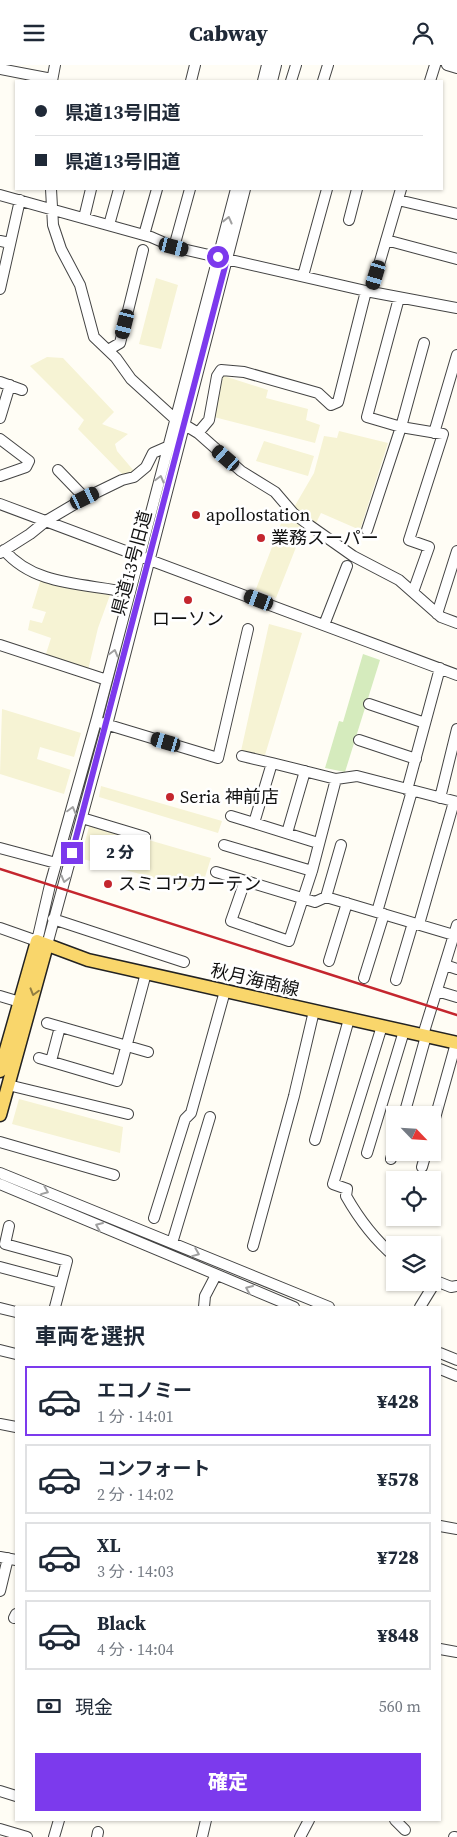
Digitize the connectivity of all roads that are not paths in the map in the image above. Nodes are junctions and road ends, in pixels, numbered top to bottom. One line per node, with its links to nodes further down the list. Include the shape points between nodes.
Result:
1 (55, 65): 11 (street)
2 (195, 65): 12 (street)
3 (267, 65): 13 (street)
4 (276, 65): 14 (street)
5 (296, 65): 15 (street)
6 (328, 65): 16 (street)
7 (434, 65): 17 (street)
8 (447, 65): 9 (street)
9 (457, 67)
10 (0, 69): 11 (street)
11 (52, 80)
12 (190, 80)
13 (263, 80)
14 (272, 80)
15 (291, 80)
16 (323, 80)
17 (430, 80)
18 (51, 190): 31 (street)
19 (91, 190): 33 (street)
20 (119, 190): 35 (street)
21 (157, 190): 36 (street)
22 (190, 190): 39 (street)
23 (236, 190): 41 (street, 県道13号旧道, one-way to 23)
24 (245, 190): 41 (street, 県道13号旧道)
25 (327, 190): 43 (street)
26 (357, 190): 34 (street)
27 (401, 190): 30 (street)
28 (0, 195): 29 (street)
29 (20, 200): 31 (street); 38 (street)
30 (398, 200): 32 (street); 37 (street)
31 (52, 210): 33 (street); 49 (street, via 55,233 80,285 94,337)
32 (457, 214)
33 (84, 218): 35 (street)
34 (349, 220)
35 (109, 225): 36 (street)
36 (144, 235): 39 (street)
37 (386, 240): 42 (street); 45 (street)
38 (5, 242): 44 (street)
39 (174, 247): 41 (street)
40 (142, 250): 49 (street, via 120,343)
41 (222, 258): 43 (street); 54 (street, 県道13号旧道); 55 (street, 県道13号旧道)
42 (457, 259)
43 (303, 275): 45 (street)
44 (0, 289)
45 (368, 292): 46 (street); 57 (street, via 338,402 331,405 318,393 244,372 221,370 209,420)
46 (400, 298): 47 (street); 56 (street, via 367,417)
47 (457, 308)
48 (424, 343): 56 (street)
49 (108, 350): 54 (street, via 131,379)
50 (457, 355): 58 (street)
51 (5, 384): 52 (street); 53 (street)
52 (22, 389)
53 (0, 418)
54 (175, 419): 55 (street); 60 (street, 県道13号旧道)
55 (184, 427): 57 (street); 69 (street, 県道13号旧道)
56 (401, 427): 58 (street); 66 (street)
57 (198, 433): 71 (street, via 241,471 275,492 293,513 309,525 354,556 399,580)
58 (434, 433): 71 (street, via 443,434 409,540 429,547)
59 (0, 439): 62 (street, via 29,461 26,467)
60 (168, 446): 63 (street, via 153,453 146,467 134,477); 69 (street, 県道13号旧道, one-way to 60)
61 (58, 470): 63 (street)
62 (0, 476)
63 (85, 498): 65 (street)
64 (0, 504): 65 (street)
65 (46, 521): 68 (street); 69 (street)
66 (367, 530)
67 (457, 551): 73 (street)
68 (2, 552): 72 (street, via 41,576)
69 (145, 558): 72 (street, 県道13号旧道); 75 (street); 84 (street, 県道13号旧道)
70 (347, 566): 75 (street)
71 (412, 592): 73 (street)
72 (130, 593): 80 (street, 県道13号旧道, one-way to 72)
73 (437, 614): 74 (street)
74 (457, 623)
75 (324, 625): 78 (street)
76 (248, 629): 84 (street, via 218,758)
77 (0, 645): 80 (street)
78 (440, 668): 79 (street); 83 (street)
79 (457, 675)
80 (107, 680): 82 (street, 県道13号旧道)
81 (369, 704): 83 (street)
82 (96, 722): 84 (street); 104 (street, 県道13号旧道, one-way to 82)
83 (426, 723): 88 (street)
84 (107, 725): 96 (street, 県道13号旧道)
85 (457, 729): 93 (street)
86 (358, 740): 88 (street)
87 (242, 756): 89 (street)
88 (416, 759): 92 (street)
89 (272, 763): 90 (street); 97 (street)
90 (305, 771): 91 (street); 98 (street)
91 (336, 779): 92 (street, via 357,776); 100 (street)
92 (410, 790): 93 (street); 111 (street)
93 (440, 798): 94 (street)
94 (456, 802): 113 (street)
95 (231, 817): 97 (street)
96 (82, 818): 99 (street); 112 (street, 県道13号旧道, one-way to 112)
97 (254, 823): 98 (street)
98 (287, 833): 100 (street)
99 (145, 837)
100 (318, 843): 105 (street)
101 (224, 845): 105 (street)
102 (341, 845): 108 (street)
103 (0, 848): 104 (street)
104 (56, 863): 116 (street, 県道13号旧道)
105 (312, 871): 109 (street)
106 (216, 872): 107 (street)
107 (245, 881): 109 (street); 109 (street, via 231,921 289,941)
108 (326, 897): 109 (street, via 315,902); 110 (street)
109 (302, 899)
110 (347, 903): 111 (street); 117 (street)
111 (380, 913): 113 (street); 122 (street)
112 (53, 919): 116 (street, 県道13号旧道); 118 (street)
113 (416, 923): 115 (street); 123 (street)
114 (0, 928): 116 (street)
115 (456, 932): 119 (street)
116 (42, 943): 121 (main road, 秋月海南線, via 88,960); 128 (main road); 138 (main road, one-way to 138)
117 (329, 961)
118 (184, 962)
119 (445, 965): 120 (street); 125 (street)
120 (457, 969)
121 (146, 973): 124 (main road, 秋月海南線); 137 (street)
122 (364, 979)
123 (396, 980)
124 (225, 991): 129 (main road, 秋月海南線); 157 (street, via 191,1113 185,1119)
125 (437, 991): 127 (street); 135 (street)
126 (0, 996): 128 (street)
127 (457, 997)
128 (20, 1002): 138 (main road)
129 (314, 1011): 130 (main road, 秋月海南線); 160 (street)
130 (349, 1019): 132 (main road, 秋月海南線); 149 (street)
131 (47, 1023): 133 (street)
132 (382, 1026): 134 (main road, 秋月海南線); 161 (street, via 333,1184 347,1189 346,1195 357,1216)
133 (60, 1027): 137 (street); 141 (street)
134 (404, 1031): 135 (main road, 秋月海南線); 151 (street)
135 (425, 1035): 136 (main road, 秋月海南線); 144 (street)
136 (457, 1043): 145 (street)
137 (126, 1046): 139 (street); 141 (street, via 117,1081)
138 (8, 1049): 142 (main road); 143 (main road)
139 (148, 1052)
140 (39, 1058): 141 (street)
141 (51, 1061)
142 (0, 1071)
143 (8, 1085): 146 (street); 147 (main road)
144 (406, 1106)
145 (439, 1106)
146 (128, 1114)
147 (0, 1115)
148 (210, 1117): 159 (street)
149 (315, 1140)
150 (0, 1142): 155 (street)
151 (368, 1153)
152 (424, 1161): 153 (street)
153 (422, 1167)
154 (0, 1173): 159 (street, one-way to 159)
155 (114, 1175)
156 (0, 1184): 163 (street, one-way to 156)
157 (154, 1218)
158 (9, 1226): 164 (street, via 5,1244 66,1261)
159 (172, 1243): 171 (street, one-way to 171)
160 (252, 1246)
161 (386, 1249)
162 (0, 1267): 164 (street)
163 (216, 1275): 169 (street, via 205,1296); 170 (street, one-way to 163)
164 (60, 1283): 168 (street)
165 (441, 1283): 166 (street)
166 (457, 1286)
167 (428, 1291): 172 (street)
168 (55, 1306)
169 (204, 1306)
170 (292, 1306)
171 (327, 1306)
172 (421, 1306)
173 (0, 1308): 174 (street)
174 (15, 1312)
175 (0, 1350): 177 (street)
176 (441, 1353): 178 (street)
177 (15, 1354)
178 (457, 1360)
179 (441, 1369): 180 (street)
180 (457, 1376)
181 (0, 1424): 182 (street)
182 (15, 1427)
183 (441, 1526): 184 (street)
184 (457, 1529)
185 (8, 1558): 186 (street)
186 (0, 1591)
187 (441, 1649): 188 (street)
188 (457, 1652)
189 (0, 1791): 190 (street)
190 (15, 1796)
191 (59, 1821): 198 (street)
192 (206, 1821): 199 (street)
193 (308, 1821): 200 (street)
194 (395, 1821): 196 (street)
195 (0, 1829): 197 (street)
196 (405, 1830)
197 (27, 1837)
198 (54, 1837)
199 (202, 1837)
200 (300, 1837)

